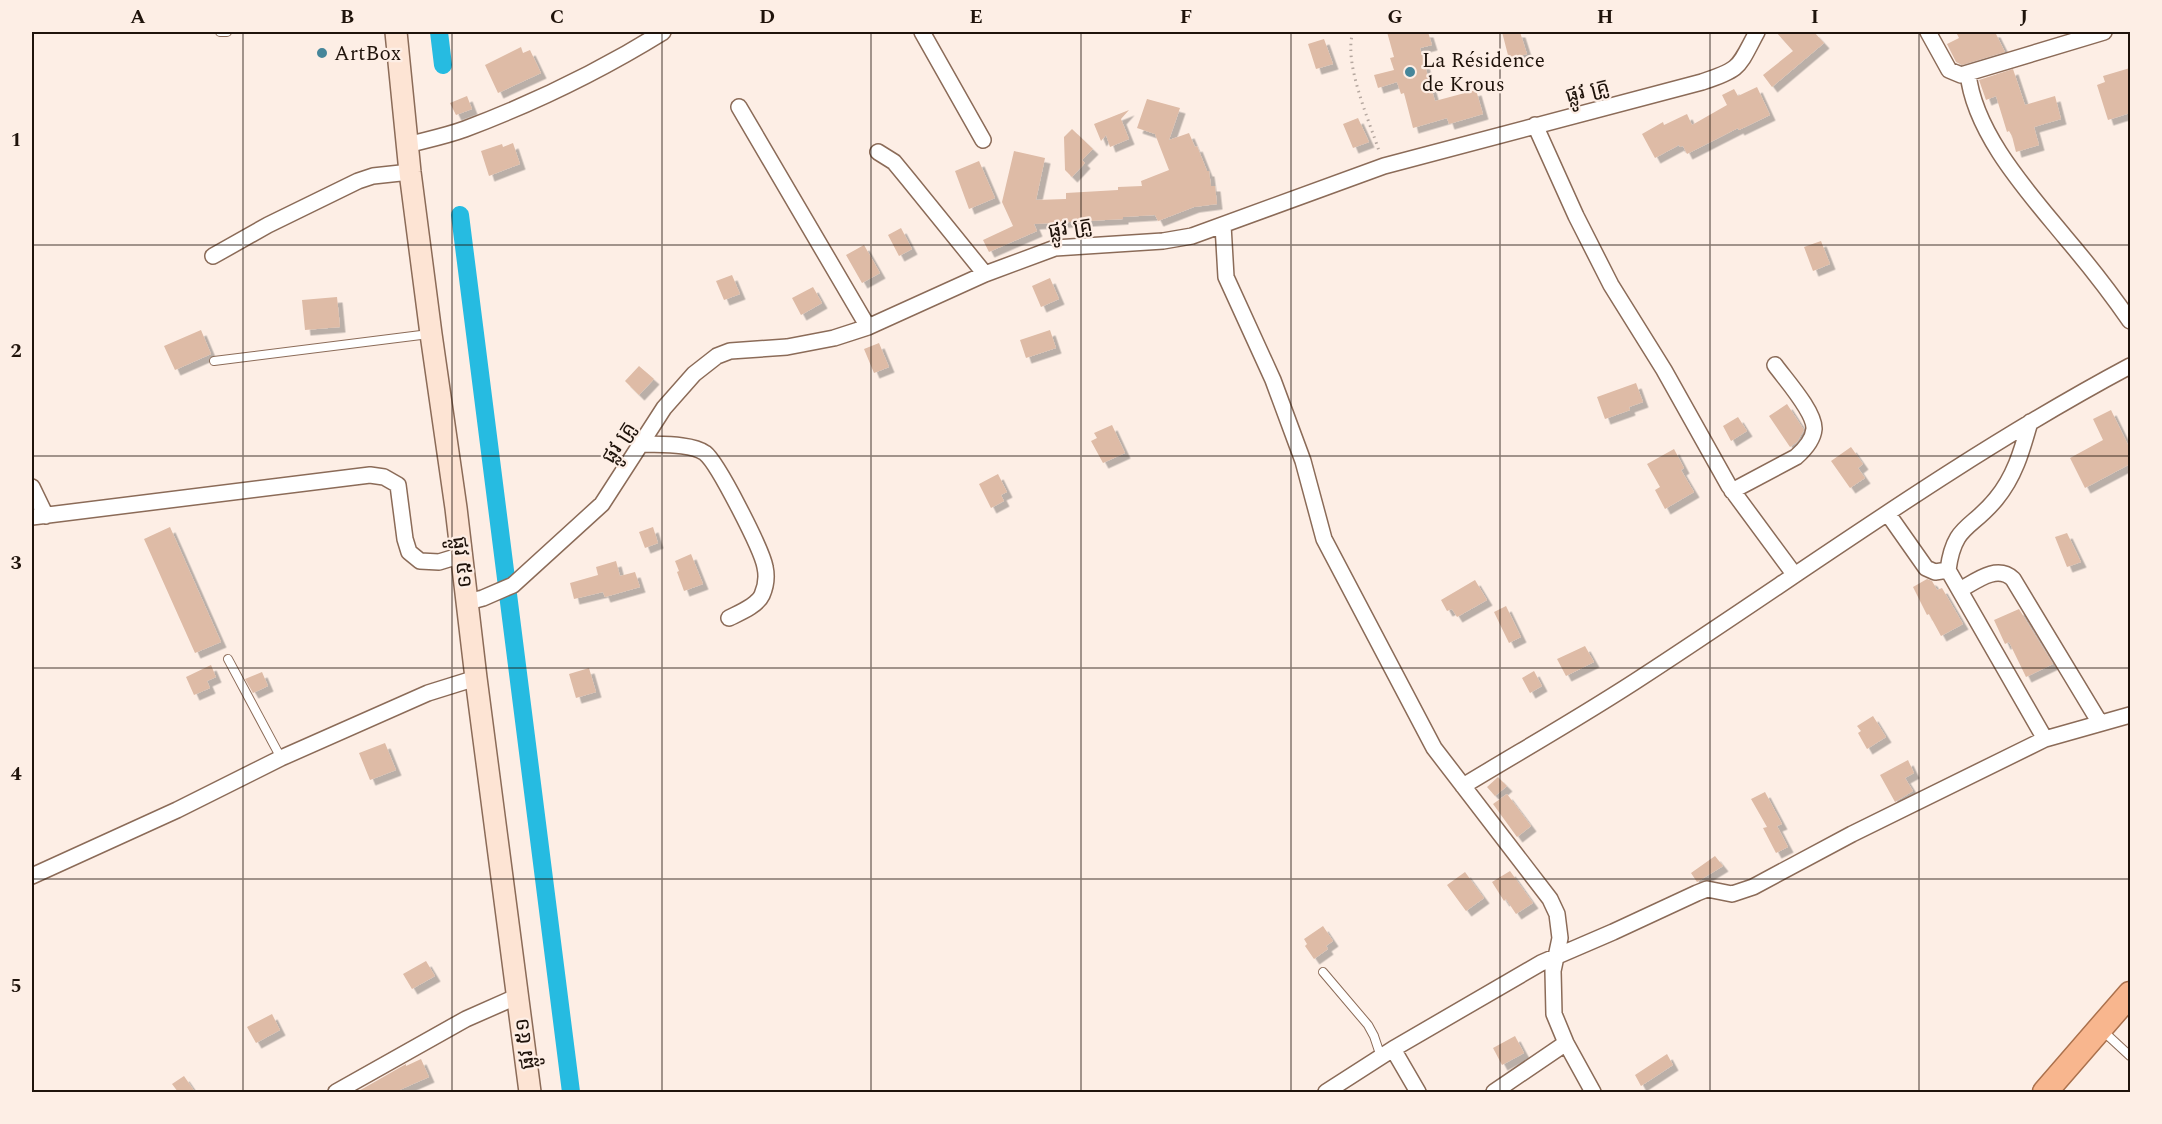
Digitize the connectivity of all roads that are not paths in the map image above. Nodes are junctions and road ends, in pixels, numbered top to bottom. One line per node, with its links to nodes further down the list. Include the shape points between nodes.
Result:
1 (220, 32): 2 (lane)
2 (227, 32)
3 (396, 32): 13 (main road, ផ្លូវ ៥១)
4 (663, 32): 13 (street, via 589,75 463,130)
5 (922, 32): 12 (street)
6 (1757, 32): 11 (street, ផ្លូវ គ្រូ, via 1740,63 1728,74)
7 (1928, 32): 9 (street, via 1948,70 1961,75)
8 (2104, 32): 9 (street)
9 (1968, 73): 19 (street, via 1974,101 2004,160)
10 (739, 106): 20 (street)
11 (1535, 125): 16 (street, ផ្លូវ គ្រូ, via 1384,166); 28 (street, via 1611,285)
12 (983, 140)
13 (407, 145): 15 (main road, ផ្លូវ ៥១)
14 (878, 152): 18 (street, via 894,162)
15 (402, 173): 17 (street, via 373,176 346,186); 21 (main road, ផ្លូវ ៥១)
16 (1223, 225): 18 (street, ផ្លូវ គ្រូ, via 1178,239 1055,248); 43 (street, via 1226,277 1303,461 1324,539 1434,748)
17 (213, 256)
18 (985, 274): 20 (street, ផ្លូវ គ្រូ)
19 (2130, 321)
20 (868, 327): 26 (street, ផ្លូវ គ្រូ, via 810,344 738,349 717,356 680,389)
21 (431, 334): 22 (lane); 31 (main road, ផ្លូវ ៥១)
22 (214, 361)
23 (1775, 365): 28 (street, via 1810,413 1812,436 1796,457)
24 (2130, 366): 25 (street)
25 (2030, 422): 29 (street); 32 (street, via 2014,473 1996,500 1959,534 1950,550)
26 (642, 444): 35 (street, ផ្លូវ គ្រូ, via 602,504 513,585); 36 (street, via 697,449 706,454 750,531 765,567 766,583 761,598)
27 (32, 488): 30 (street)
28 (1732, 491): 33 (street)
29 (1888, 514): 32 (street, via 1926,568 1935,572); 33 (street)
30 (38, 516): 31 (street, via 370,475 398,485 409,552 420,561 440,562)
31 (462, 555): 35 (main road, ផ្លូវ ៥១)
32 (1948, 570): 34 (street)
33 (1794, 574): 43 (street, via 1644,676)
34 (1960, 590): 40 (street, via 1996,572 2013,579); 41 (street)
35 (475, 600): 38 (main road, ផ្លូវ ៥១)
36 (729, 618)
37 (228, 659): 42 (lane)
38 (476, 678): 42 (street, via 428,693); 48 (main road, ផ្លូវ ៥១)
39 (2130, 715): 40 (street)
40 (2100, 723): 41 (street)
41 (2045, 739): 45 (street, via 1753,887 1732,894 1707,889)
42 (281, 758): 44 (street)
43 (1463, 786): 45 (street, via 1550,899 1559,925)
44 (32, 876)
45 (1555, 957): 50 (street, via 1554,1014); 51 (street)
46 (1323, 972): 51 (lane)
47 (2130, 994): 49 (highway)
48 (518, 996): 53 (street, via 466,1019); 54 (main road, ផ្លូវ ៥១)
49 (2100, 1028): 52 (lane); 59 (highway)
50 (1566, 1043): 57 (street); 58 (street)
51 (1387, 1053): 55 (street); 56 (street)
52 (2130, 1056)
53 (336, 1092)
54 (530, 1092)
55 (1326, 1092)
56 (1418, 1092)
57 (1494, 1092)
58 (1593, 1092)
59 (2045, 1092)

